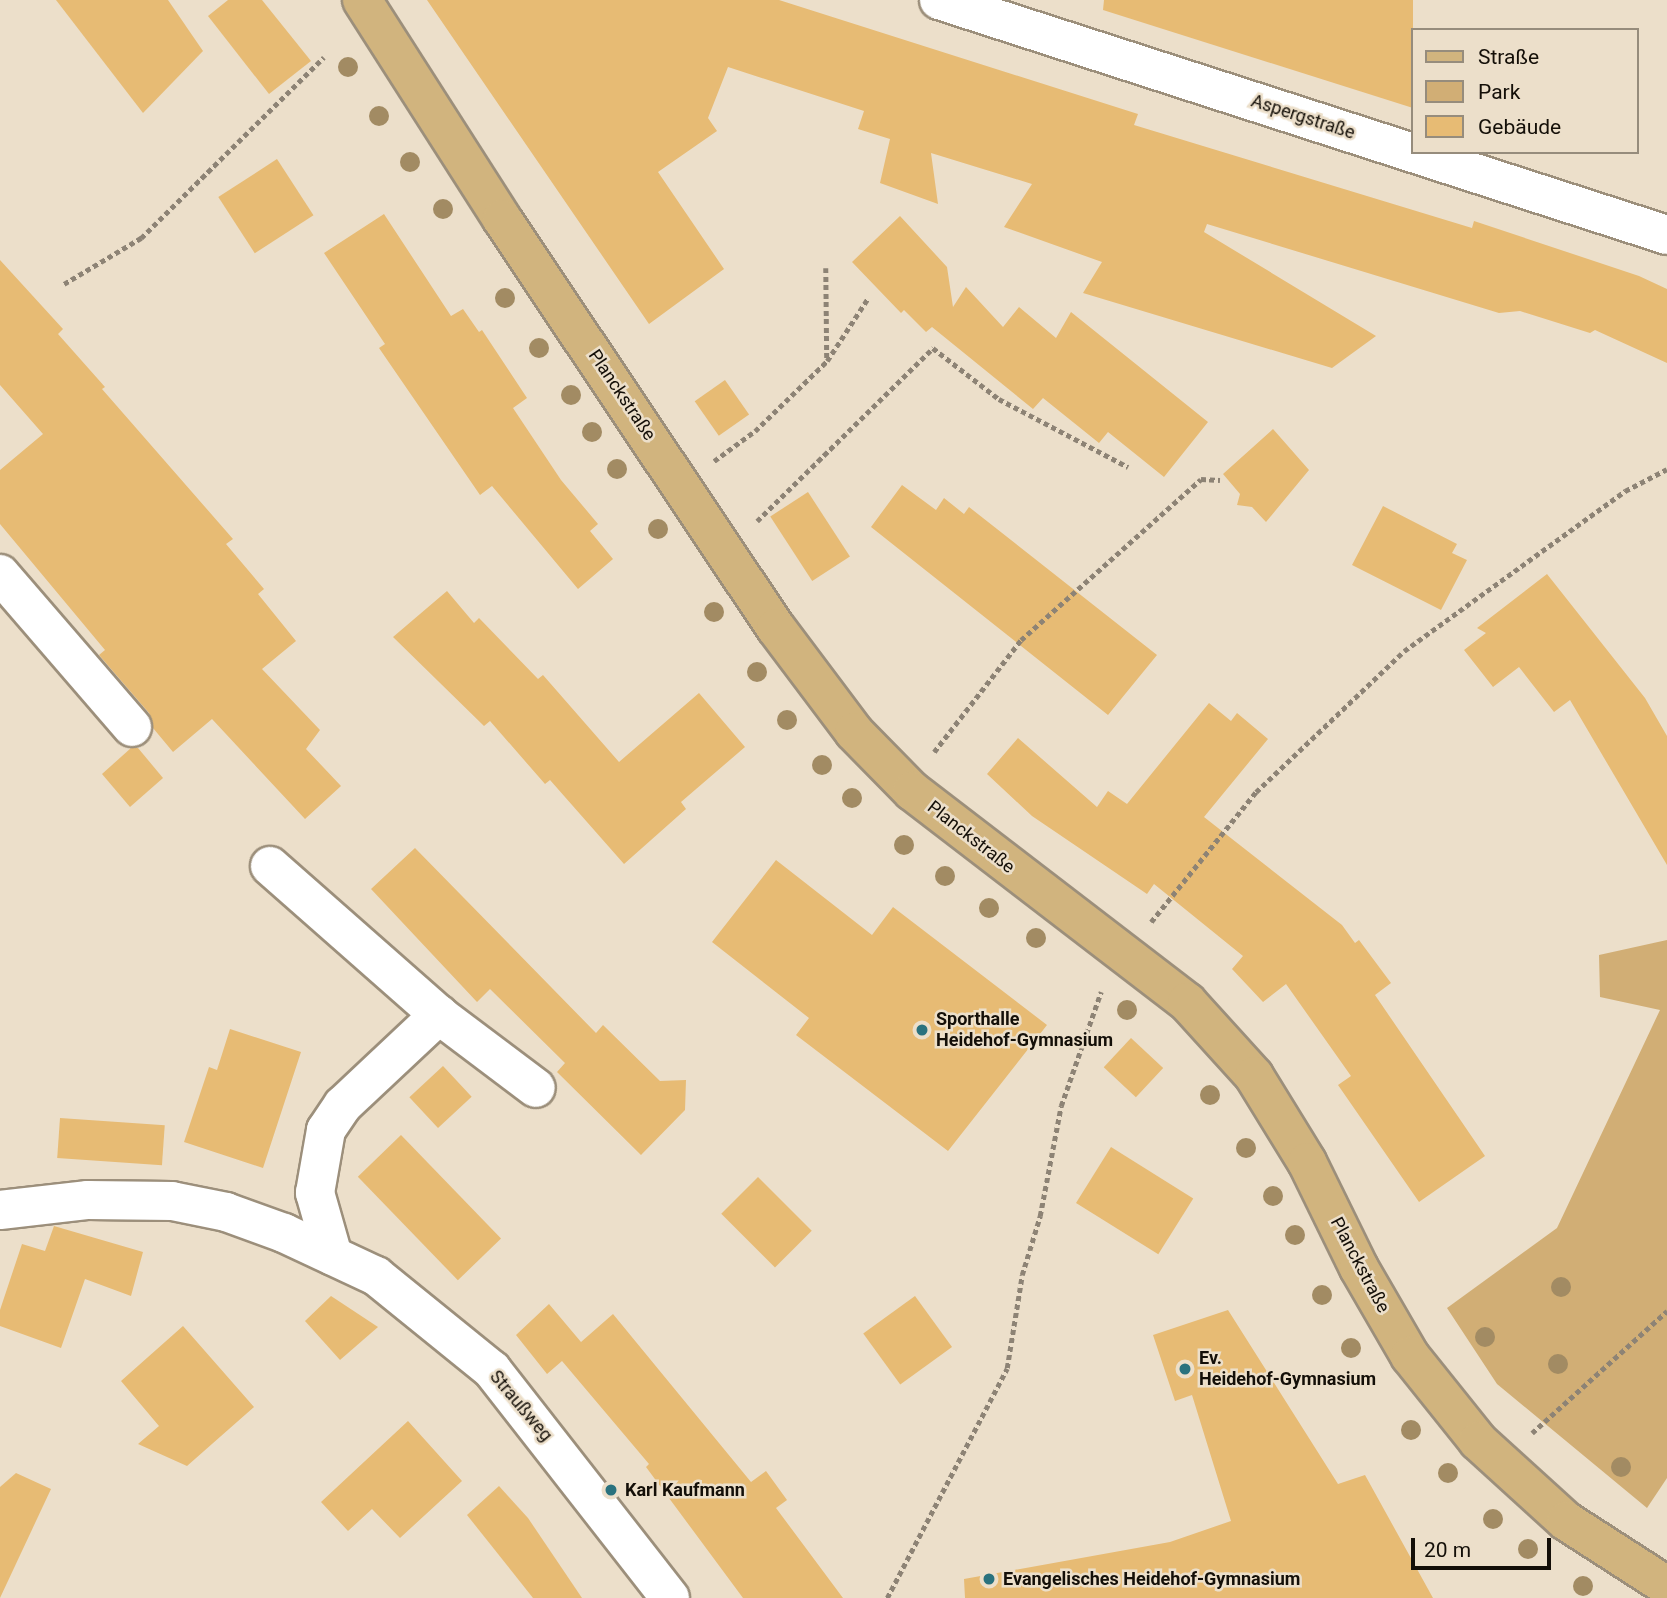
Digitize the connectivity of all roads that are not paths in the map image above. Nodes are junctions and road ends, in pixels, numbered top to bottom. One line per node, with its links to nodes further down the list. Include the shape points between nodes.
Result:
1 (362, 0): 13 (main road, Planckstraße, via 502,219 776,628 854,732 908,786 1186,1002 1254,1076 1307,1162 1359,1268 1410,1356 1478,1441 1566,1521)
2 (939, 0): 3 (street, Aspergstraße)
3 (1412, 152)
4 (1418, 154): 5 (street, Aspergstraße)
5 (1667, 234)
6 (0, 574): 7 (street)
7 (132, 727)
8 (270, 866): 9 (street)
9 (439, 1014): 10 (street); 12 (street, via 343,1105 326,1130 315,1193)
10 (536, 1088)
11 (0, 1210): 12 (street, Straußweg, via 88,1200 172,1201 226,1212)
12 (333, 1256): 14 (street, Straußweg, via 376,1276 492,1370)
13 (1667, 1586)
14 (670, 1598)

